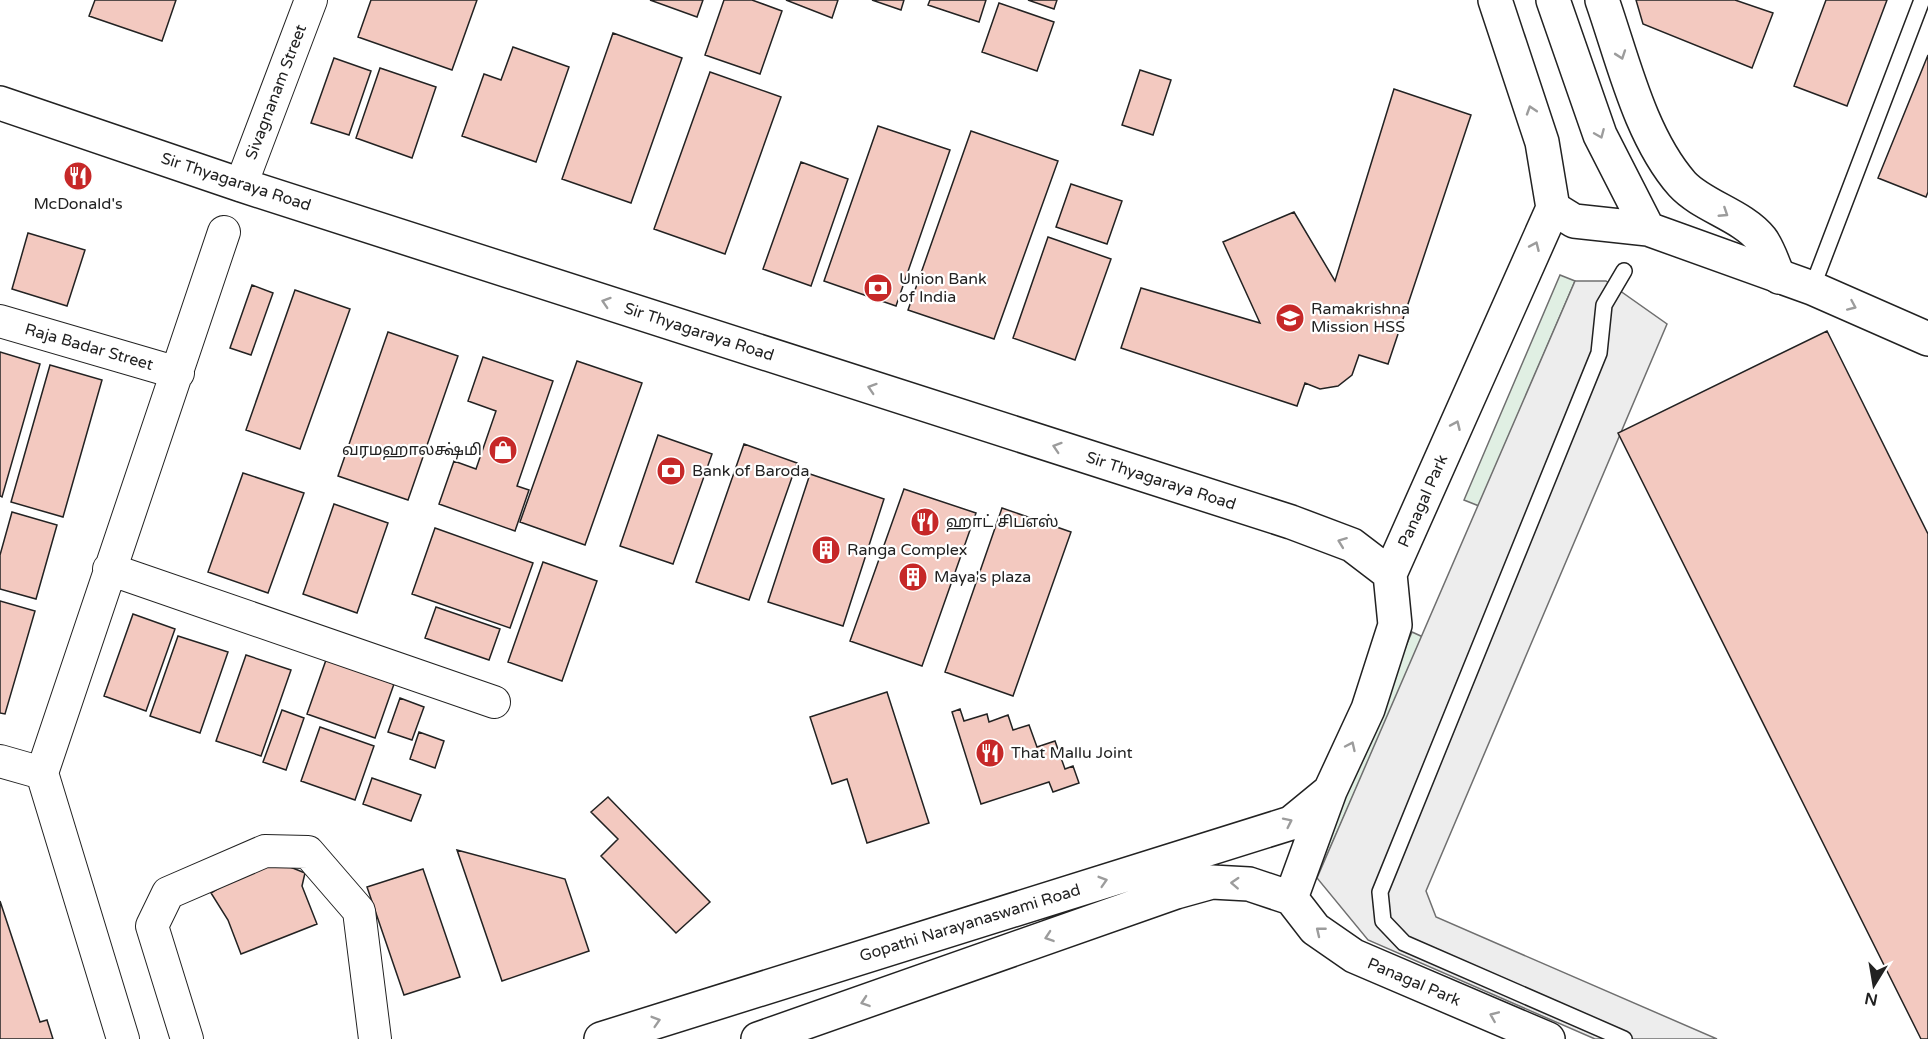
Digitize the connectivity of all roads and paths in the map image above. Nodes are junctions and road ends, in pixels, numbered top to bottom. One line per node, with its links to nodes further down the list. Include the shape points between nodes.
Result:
1 (311, 0): 7 (street, Sivagnanam Street)
2 (1495, 0): 8 (main road, one-way to 2, via 1542,142)
3 (1553, 0): 9 (main road, one-way to 9, via 1600,135)
4 (1602, 0): 12 (main road, one-way to 12, via 1650,135 1665,163 1685,187 1761,239)
5 (1922, 0): 13 (lane)
6 (0, 103): 7 (main road, Sir Thyagaraya Road)
7 (241, 185): 18 (main road, Sir Thyagaraya Road, one-way to 7, via 1352,546 1291,522)
8 (1552, 208): 9 (main road, via 1574,221); 18 (main road, Panagal Park, one-way to 8)
9 (1648, 229): 12 (main road)
10 (225, 232): 16 (street)
11 (1624, 271): 30 (lane, via 1604,305 1599,353 1380,892 1383,921 1404,943)
12 (1779, 277): 13 (main road)
13 (1812, 288): 15 (main road, one-way to 15)
14 (0, 321): 16 (street, Raja Badar Street)
15 (1928, 339)
16 (178, 373): 17 (street)
17 (109, 570): 19 (street); 21 (street)
18 (1390, 574): 22 (main road, Panagal Park, one-way to 18, via 1368,709 1395,625)
19 (494, 702)
20 (0, 760): 21 (street)
21 (42, 773): 24 (street)
22 (1330, 791): 23 (main road, Panagal Park); 27 (main road, Gopathi Narayanaswami Road, one-way to 22, via 1291,824)
23 (1291, 898): 28 (main road, one-way to 28, via 1249,884 1212,882); 29 (main road, Panagal Park, one-way to 23, via 1354,956 1315,929)
24 (123, 1039)
25 (187, 1039): 26 (street, via 152,926 168,893 265,851 308,852 358,911)
26 (375, 1039)
27 (601, 1039)
28 (758, 1039)
29 (1548, 1039)
30 (1624, 1039)

